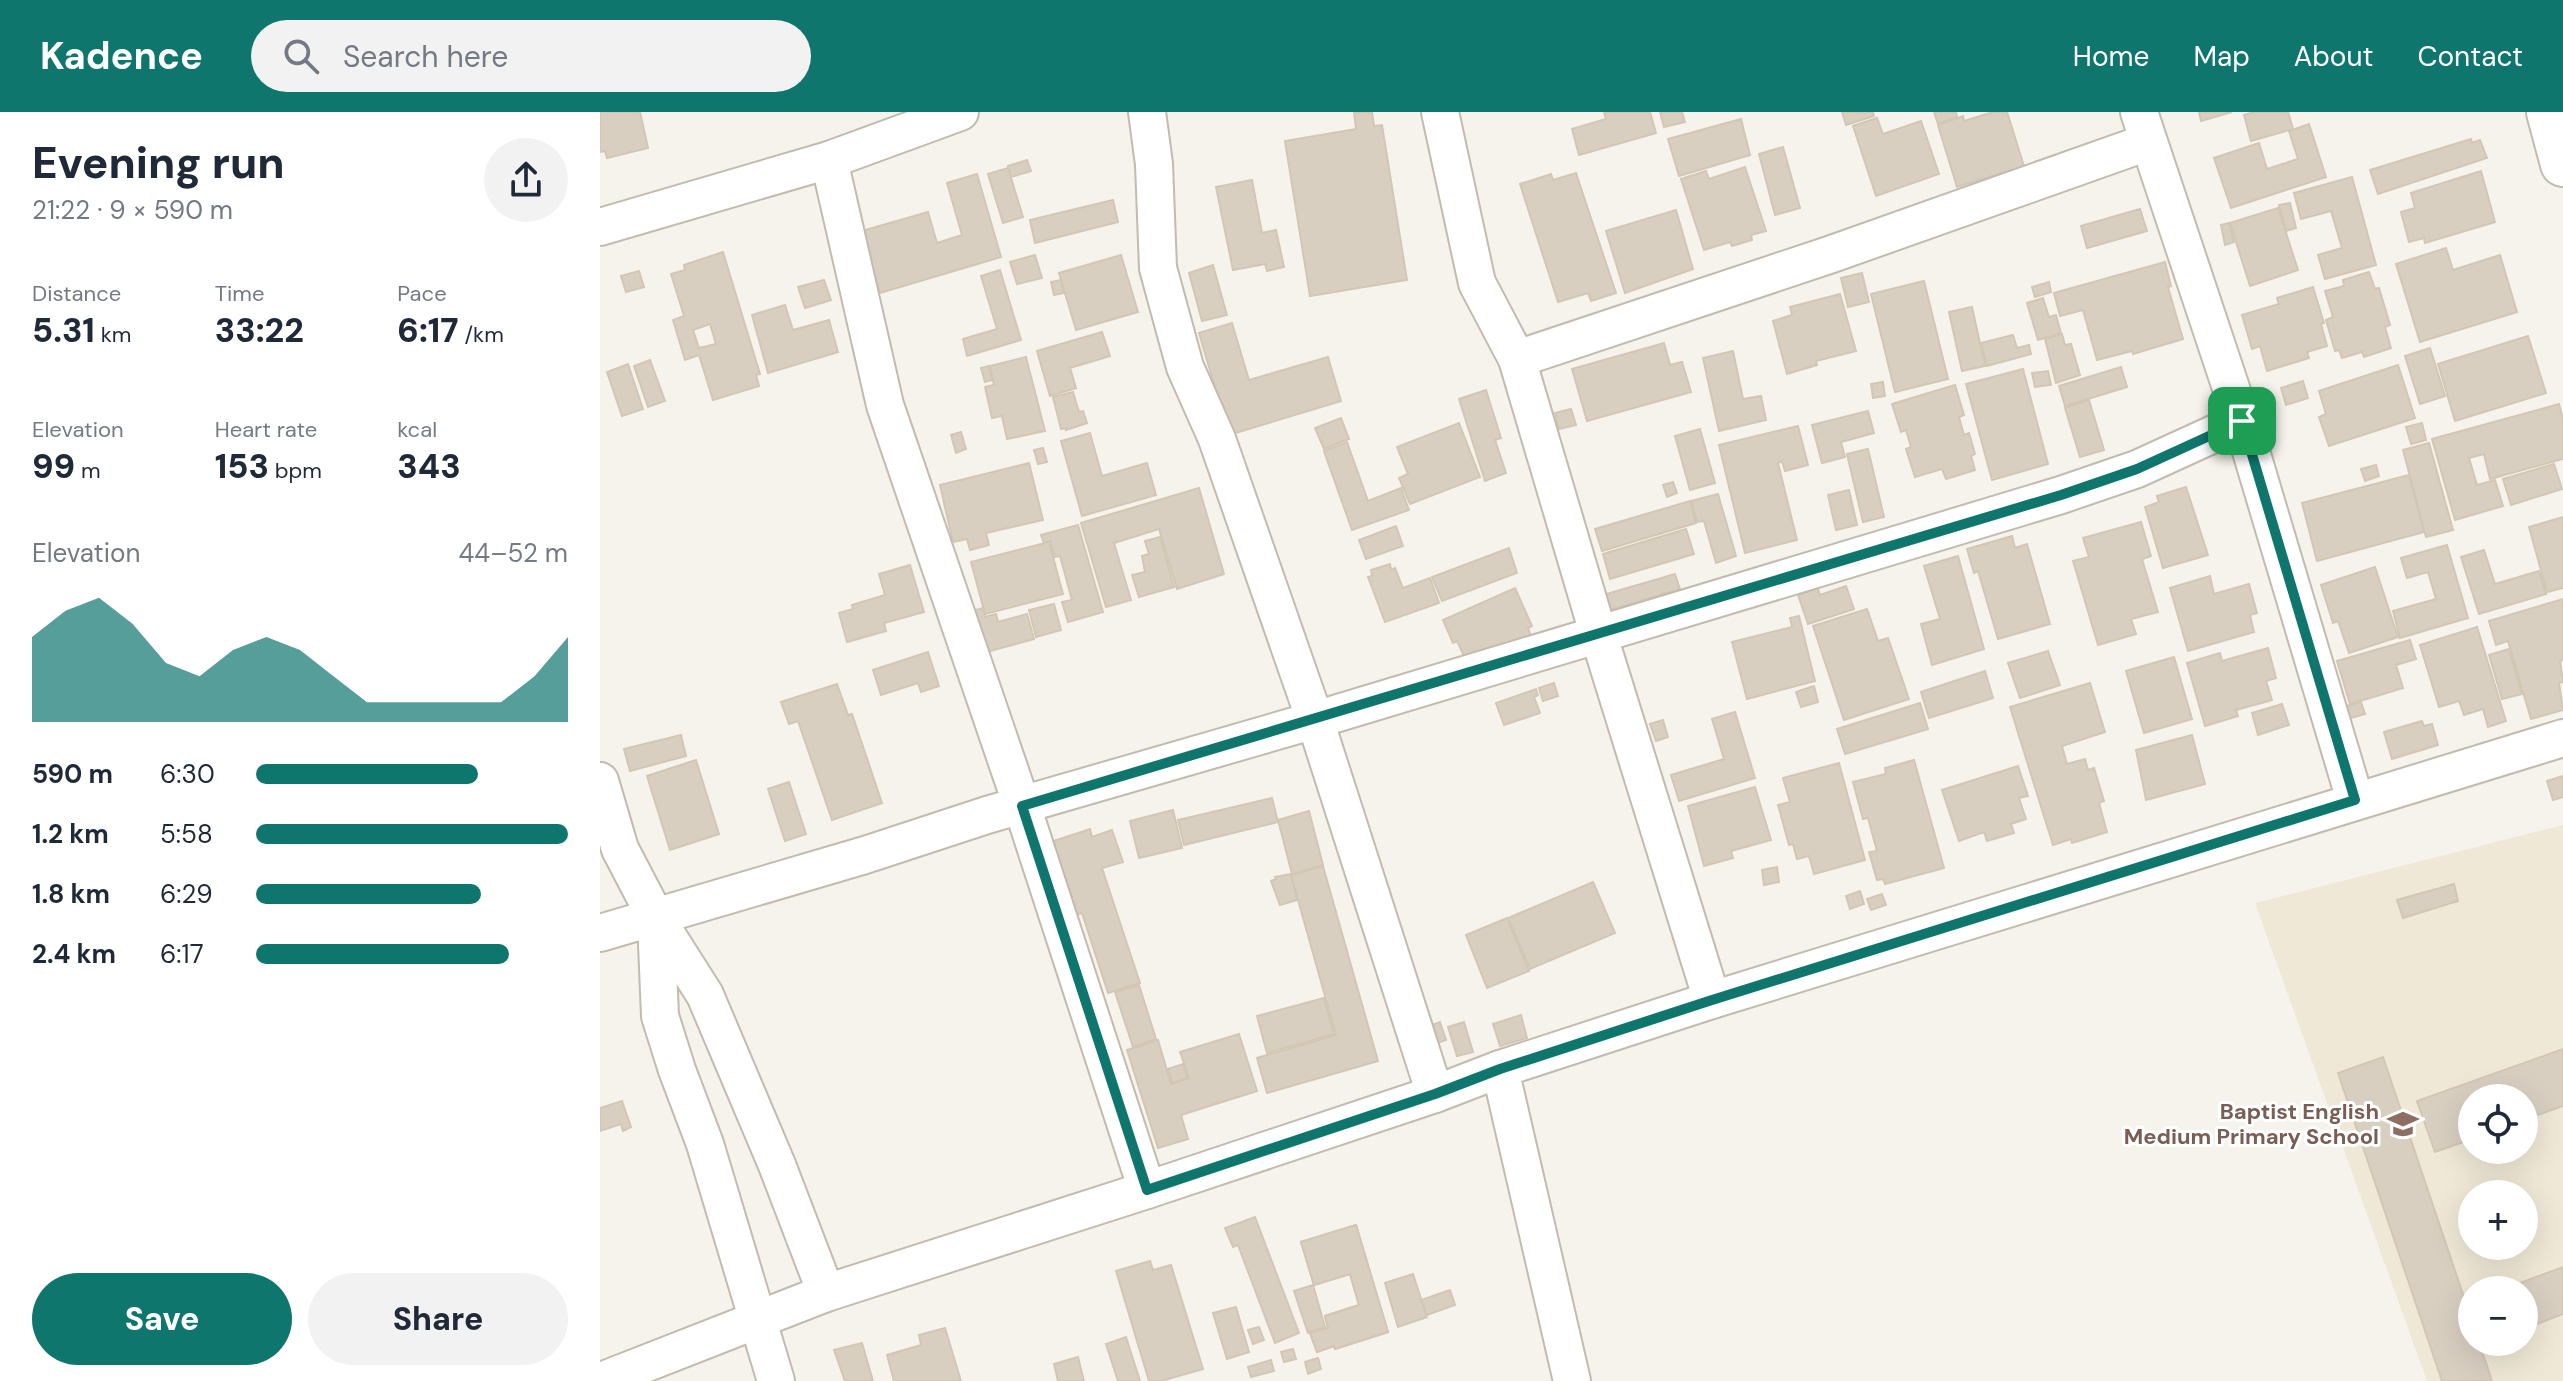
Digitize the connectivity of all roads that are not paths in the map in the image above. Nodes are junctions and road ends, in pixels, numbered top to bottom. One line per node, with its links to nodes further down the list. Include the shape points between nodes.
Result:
1 (960, 112): 6 (street)
2 (1147, 112): 12 (street, via 1158,268 1185,367 1217,439)
3 (1440, 112): 9 (street, via 1477,283)
4 (2549, 112): 7 (street)
5 (2144, 127): 9 (street, via 1829,255); 10 (street)
6 (829, 160): 8 (street); 16 (street, via 885,405)
7 (2563, 164)
8 (600, 227)
9 (1517, 359): 11 (street)
10 (2242, 421): 11 (street, via 2137,469 2061,495); 15 (street)
11 (1598, 633): 12 (street); 19 (street)
12 (1315, 720): 16 (street); 21 (street)
13 (2563, 738): 15 (street)
14 (600, 781): 17 (street, via 620,849)
15 (2355, 800): 19 (street)
16 (1022, 806): 17 (street); 22 (street)
17 (656, 918): 18 (street); 23 (street, via 705,995); 24 (street, via 660,1016)
18 (600, 933)
19 (1712, 1000): 20 (street)
20 (1500, 1069): 21 (street); 27 (street)
21 (1435, 1094): 22 (street)
22 (1147, 1190): 23 (street)
23 (826, 1293): 24 (street)
24 (757, 1318): 25 (street); 26 (street)
25 (601, 1381)
26 (776, 1381)
27 (1572, 1381)

